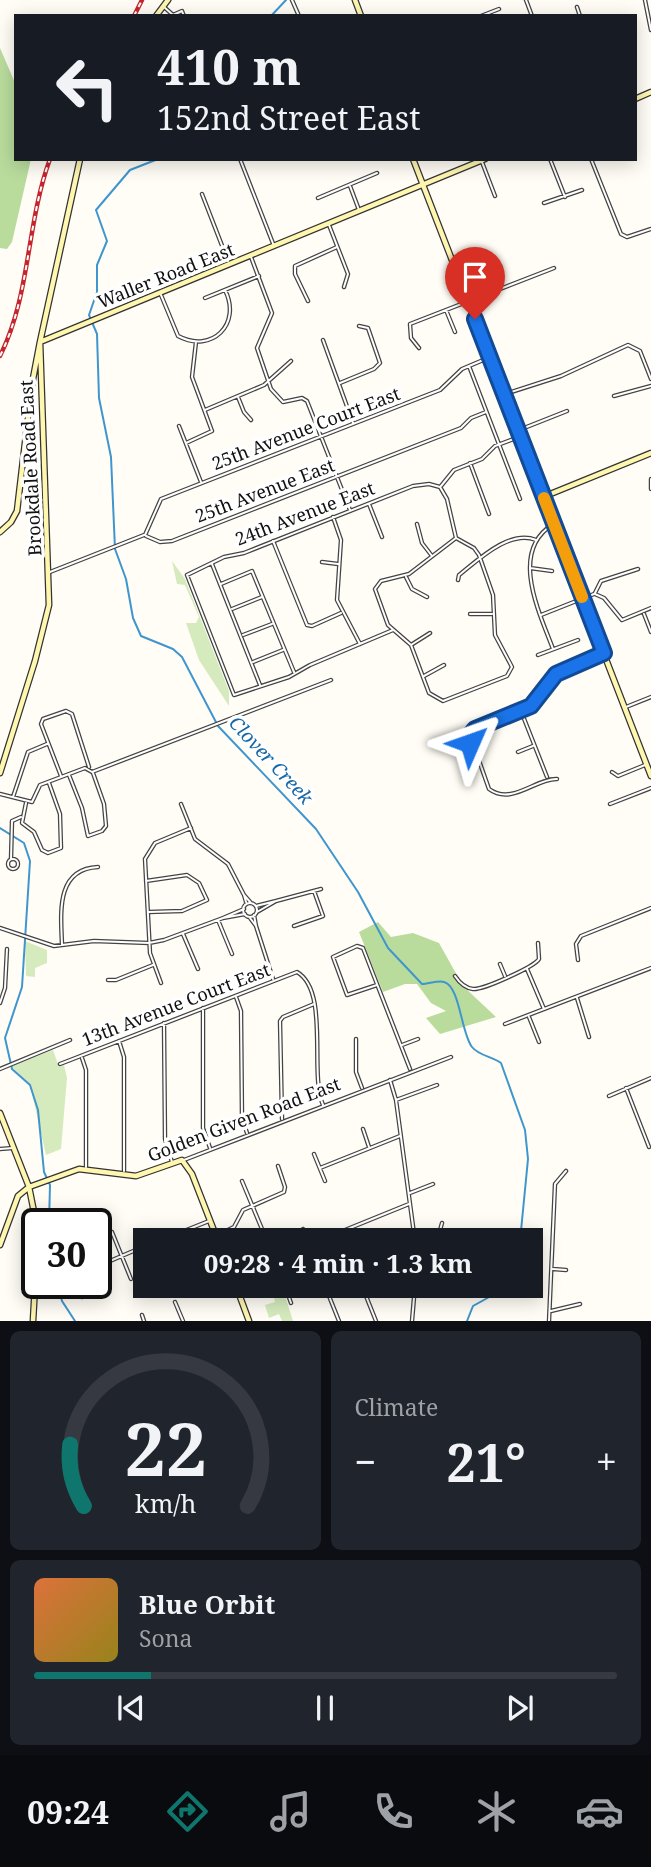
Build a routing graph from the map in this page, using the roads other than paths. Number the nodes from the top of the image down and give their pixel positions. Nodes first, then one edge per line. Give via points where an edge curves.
1 (168, 0) edge
2 (645, 0) edge
3 (163, 6) junction
4 (577, 7) dead end
5 (499, 9) dead end
6 (157, 14) edge
7 (172, 14) edge
8 (486, 14) edge
9 (579, 14) edge
10 (651, 30) edge
11 (80, 161) edge
12 (241, 161) edge
13 (414, 161) edge
14 (480, 161) edge
15 (483, 161) edge
16 (551, 161) edge
17 (592, 161) edge
18 (377, 173) dead end
19 (422, 184) junction
20 (349, 185) junction
21 (582, 190) dead end
22 (202, 194) dead end
23 (495, 196) dead end
24 (565, 197) junction
25 (318, 198) dead end
26 (544, 203) dead end
27 (359, 211) junction
28 (328, 224) junction
29 (651, 229) edge
30 (275, 247) junction
31 (337, 247) junction
32 (251, 257) junction
33 (229, 266) junction
34 (554, 268) dead end
35 (259, 276) junction
36 (344, 287) dead end
37 (225, 290) junction
38 (160, 294) junction
39 (205, 298) dead end
40 (467, 300) junction
41 (308, 301) dead end
42 (446, 309) junction
43 (359, 326) dead end
44 (455, 332) dead end
45 (323, 340) dead end
46 (195, 341) junction
47 (40, 342) junction
48 (419, 348) dead end
49 (489, 358) junction
50 (290, 361) dead end
51 (469, 366) junction
52 (651, 379) edge
53 (268, 383) junction
54 (340, 383) junction
55 (651, 386) edge
56 (504, 395) junction
57 (614, 396) dead end
58 (237, 397) junction
59 (205, 410) junction
60 (567, 411) dead end
61 (486, 412) junction
62 (251, 420) dead end
63 (353, 424) junction
64 (179, 426) dead end
65 (519, 434) junction
66 (320, 437) junction
67 (186, 443) junction
68 (499, 445) junction
69 (651, 453) edge
70 (470, 463) junction
71 (337, 476) junction
72 (650, 481) edge
73 (201, 483) junction
74 (440, 487) junction
75 (651, 489) edge
76 (543, 497) junction
77 (520, 499) dead end
78 (369, 503) junction
79 (350, 511) junction
80 (489, 514) dead end
81 (333, 517) junction
82 (417, 524) dead end
83 (554, 524) junction
84 (0, 532) edge
85 (145, 535) junction
86 (382, 537) dead end
87 (457, 538) junction
88 (273, 540) junction
89 (537, 540) junction
90 (432, 557) junction
91 (480, 558) junction
92 (322, 562) dead end
93 (211, 564) junction
94 (339, 564) junction
95 (530, 568) junction
96 (638, 569) dead end
97 (552, 571) dead end
98 (50, 572) junction
99 (405, 576) junction
100 (458, 580) dead end
101 (221, 584) junction
102 (595, 594) junction
103 (262, 597) junction
104 (427, 597) dead end
105 (583, 598) junction
106 (651, 608) edge
107 (231, 610) junction
108 (342, 612) junction
109 (643, 613) junction
110 (470, 614) dead end
111 (493, 614) junction
112 (540, 615) junction
113 (272, 624) junction
114 (393, 630) junction
115 (651, 632) edge
116 (429, 633) dead end
117 (242, 636) junction
118 (578, 640) dead end
119 (360, 645) junction
120 (411, 645) junction
121 (553, 649) junction
122 (283, 650) junction
123 (604, 653) junction
124 (538, 655) dead end
125 (252, 662) junction
126 (444, 665) dead end
127 (295, 674) junction
128 (423, 677) junction
129 (331, 680) dead end
130 (261, 687) junction
131 (651, 697) edge
132 (625, 708) junction
133 (521, 711) junction
134 (48, 743) junction
135 (534, 746) junction
136 (518, 752) dead end
137 (646, 765) junction
138 (1, 766) edge
139 (88, 768) junction
140 (92, 772) junction
141 (612, 772) dead end
142 (0, 773) edge
143 (69, 774) junction
144 (651, 776) edge
145 (61, 777) junction
146 (547, 778) junction
147 (556, 779) dead end
148 (48, 782) junction
149 (651, 788) edge
150 (0, 794) edge
151 (13, 797) junction
152 (26, 802) junction
153 (181, 804) dead end
154 (610, 804) dead end
155 (22, 817) junction
156 (191, 828) junction
157 (11, 859) dead end
158 (98, 867) dead end
159 (146, 881) junction
160 (321, 888) dead end
161 (314, 891) junction
162 (244, 895) junction
163 (276, 901) junction
164 (252, 904) junction
165 (247, 905) junction
166 (256, 906) junction
167 (651, 908) edge
168 (244, 909) junction
169 (148, 912) junction
170 (257, 912) junction
171 (245, 914) junction
172 (254, 915) junction
173 (250, 917) junction
174 (223, 918) junction
175 (218, 919) junction
176 (256, 926) junction
177 (293, 926) dead end
178 (0, 928) edge
179 (183, 933) junction
180 (149, 943) junction
181 (538, 943) dead end
182 (62, 946) junction
183 (6, 949) dead end
184 (232, 954) dead end
185 (578, 960) dead end
186 (154, 964) junction
187 (500, 964) dead end
188 (198, 968) dead end
189 (651, 968) edge
190 (527, 969) junction
191 (455, 976) dead end
192 (506, 977) junction
193 (108, 980) dead end
194 (274, 980) junction
195 (161, 983) dead end
196 (377, 985) junction
197 (235, 995) junction
198 (577, 998) junction
199 (0, 1002) edge
200 (314, 1004) junction
201 (203, 1008) junction
202 (544, 1010) junction
203 (529, 1017) junction
204 (164, 1023) junction
205 (505, 1024) dead end
206 (589, 1037) dead end
207 (418, 1039) dead end
208 (69, 1040) dead end
209 (356, 1040) dead end
210 (119, 1041) junction
211 (539, 1042) dead end
212 (401, 1045) junction
213 (81, 1056) junction
214 (450, 1058) dead end
215 (60, 1064) dead end
216 (0, 1069) edge
217 (411, 1070) junction
218 (651, 1078) edge
219 (390, 1079) junction
220 (437, 1085) dead end
221 (626, 1088) junction
222 (362, 1089) junction
223 (609, 1096) dead end
224 (396, 1100) junction
225 (323, 1105) junction
226 (0, 1113) edge
227 (283, 1120) junction
228 (363, 1129) dead end
229 (248, 1134) junction
230 (401, 1136) junction
231 (649, 1147) dead end
232 (13, 1148) junction
233 (370, 1148) junction
234 (0, 1149) edge
235 (210, 1149) junction
236 (314, 1154) dead end
237 (184, 1161) junction
238 (172, 1163) junction
239 (278, 1166) dead end
240 (86, 1168) junction
241 (320, 1168) junction
242 (566, 1171) dead end
243 (124, 1176) junction
244 (242, 1181) dead end
245 (325, 1181) dead end
246 (433, 1184) dead end
247 (29, 1187) junction
248 (409, 1193) junction
249 (410, 1203) junction
250 (253, 1205) junction
251 (33, 1208) edge
252 (210, 1221) junction
253 (442, 1223) dead end
254 (192, 1228) edge
255 (213, 1228) edge
256 (232, 1228) edge
257 (262, 1228) edge
258 (349, 1228) edge
259 (413, 1228) edge
260 (441, 1228) edge
261 (113, 1232) dead end
262 (0, 1245) edge
263 (133, 1250) edge
264 (121, 1255) junction
265 (112, 1260) edge
266 (552, 1269) junction
267 (566, 1270) dead end
268 (131, 1279) dead end
269 (240, 1298) edge
270 (289, 1298) edge
271 (330, 1298) edge
272 (367, 1298) edge
273 (414, 1298) edge
274 (34, 1299) edge
275 (175, 1302) dead end
276 (291, 1303) dead end
277 (580, 1304) dead end
278 (550, 1311) junction
279 (142, 1315) dead end
280 (33, 1321) edge
281 (144, 1321) edge
282 (183, 1321) edge
283 (249, 1321) edge
284 (339, 1321) edge
285 (376, 1321) edge
286 (412, 1321) edge
287 (549, 1321) edge

1 - 3 main road
2 - 10 street
3 - 6 main road
3 - 7 street
4 - 9 street
5 - 8 street
11 - 47 main road, Brookdale Road East
12 - 30 street
13 - 19 main road
14 - 19 main road, Waller Road East
15 - 23 street
16 - 24 street
17 - 29 street via 621,234
18 - 20 street
19 - 27 main road, Waller Road East
19 - 40 main road
20 - 25 street
20 - 27 street
21 - 24 street
22 - 33 street
24 - 26 street
27 - 28 main road, Waller Road East
28 - 30 main road, Waller Road East
28 - 31 street
30 - 32 main road, Waller Road East
31 - 36 street via 348,274
31 - 41 street via 294,268
32 - 33 main road, Waller Road East
32 - 35 street
33 - 38 main road, Waller Road East
34 - 40 street
35 - 37 street
35 - 53 street via 272,317 257,350
37 - 39 street
37 - 46 street via 232,309 228,323 217,335
38 - 46 street via 176,334
38 - 47 main road, Waller Road East
40 - 42 street
40 - 49 main road
42 - 44 street
42 - 48 street via 408,325 412,342
43 - 54 street via 368,328 379,365
45 - 54 street
46 - 59 street via 192,374
47 - 84 main road via 17,511
47 - 98 main road, Brookdale Road East
49 - 51 street, 25th Avenue Court East
49 - 56 main road
50 - 53 street
51 - 61 street
51 - 63 street, 25th Avenue Court East via 440,390
52 - 56 street via 640,351 635,345 625,345 561,376
53 - 58 street
53 - 66 street via 283,402 304,399
54 - 63 street
55 - 57 street
56 - 65 main road
58 - 59 street
58 - 62 street
59 - 67 street via 212,431
60 - 65 street
61 - 68 street
61 - 71 street, 25th Avenue East via 461,428
63 - 66 street, 25th Avenue Court East
64 - 67 street
65 - 68 street
65 - 76 main road
66 - 71 street
66 - 73 street, 25th Avenue Court East
67 - 73 street
68 - 70 street
68 - 77 street
69 - 76 main road
70 - 74 street via 452,471
70 - 80 street
71 - 79 street
71 - 85 street, 25th Avenue East via 167,542
72 - 75 street
73 - 85 street, 25th Avenue Court East via 159,501
74 - 78 street, 24th Avenue East via 413,486
74 - 87 street
76 - 83 main road
78 - 79 street, 24th Avenue East
78 - 86 street
79 - 81 street, 24th Avenue East
81 - 88 street, 24th Avenue East
81 - 94 street via 341,540
82 - 90 street
83 - 89 street
83 - 105 main road
85 - 98 street, 25th Avenue East
87 - 90 street
87 - 91 street via 474,548
88 - 93 street, 24th Avenue East
88 - 108 street via 307,626
89 - 91 street via 523,537
89 - 95 street
90 - 99 street
91 - 100 street
91 - 111 street via 493,595
92 - 94 street
93 - 101 street
93 - 130 street, 24th Avenue East via 187,575 234,695
94 - 108 street via 336,593
95 - 97 street
95 - 112 street
96 - 102 street via 601,582
98 - 138 main road, Brookdale Road East via 42,635
99 - 104 street via 412,589
99 - 114 street via 381,581 375,593
101 - 103 street via 252,571
101 - 107 street
102 - 105 street
102 - 109 street via 621,619
103 - 107 street
103 - 113 street
105 - 112 street
105 - 123 main road
106 - 109 street
107 - 117 street
108 - 119 street
109 - 115 street
110 - 111 street
111 - 128 street via 495,635 512,664 511,672 441,701 429,693
112 - 121 street
113 - 117 street
113 - 122 street
114 - 119 street
114 - 120 street
116 - 120 street
117 - 125 street
118 - 121 street
119 - 127 street
120 - 128 street
121 - 124 street
122 - 125 street
122 - 127 street
123 - 132 main road
123 - 133 street via 559,671 534,705
125 - 130 street
126 - 128 street
127 - 130 street
129 - 140 street
131 - 132 street
132 - 137 main road
133 - 135 street
133 - 146 street via 470,735 491,791 515,794
134 - 139 street via 42,722 70,712 90,762
134 - 145 street
134 - 151 street via 28,752
135 - 136 street
135 - 146 street
137 - 141 street via 620,775
137 - 144 main road
138 - 142 main road, Brookdale Road East
139 - 140 street
139 - 143 street
140 - 143 street via 104,804 106,826 88,836
143 - 145 street
145 - 148 street
146 - 147 street
148 - 152 street via 39,786 33,801
148 - 155 street via 60,814 62,847 45,853
149 - 154 street
150 - 151 street
151 - 152 street
152 - 155 street
153 - 156 street
155 - 157 street via 12,821
156 - 159 street via 152,846 145,859
156 - 162 street via 198,842 229,864
158 - 182 street via 74,875 65,886
159 - 169 street
159 - 169 street via 187,875 199,883 207,901 182,911
160 - 161 street
161 - 163 street
161 - 177 street via 323,916
162 - 164 street
162 - 165 street
163 - 166 street
163 - 170 street
164 - 165 street
164 - 166 street
165 - 168 street
166 - 170 street
167 - 185 street via 581,936 576,944
168 - 171 street
168 - 174 street
169 - 180 street
170 - 172 street
171 - 173 street
171 - 174 street
172 - 173 street
172 - 176 street
173 - 176 street
174 - 175 street
175 - 179 street
175 - 184 street
176 - 194 street
178 - 182 street via 46,945
179 - 180 street
179 - 188 street
180 - 182 street via 94,941
180 - 186 street
181 - 190 street via 540,959
183 - 199 street
186 - 193 street
186 - 195 street
187 - 192 street
189 - 198 street
190 - 192 street
190 - 202 street
191 - 192 street via 472,989
194 - 197 street, 13th Avenue Court East
194 - 200 street, 13th Avenue Court East via 300,973
196 - 196 street via 361,946 332,958 346,995
196 - 212 street
197 - 201 street, 13th Avenue Court East
197 - 229 street via 241,1011 242,1118
198 - 202 street
198 - 206 street
200 - 225 street
200 - 227 street via 280,1021
201 - 204 street, 13th Avenue Court East
201 - 235 street via 203,1128
202 - 203 street
203 - 205 street
203 - 211 street
204 - 210 street, 13th Avenue Court East
204 - 238 street via 165,1139
207 - 212 street
208 - 216 street
209 - 222 street via 355,1072
210 - 213 street, 13th Avenue Court East
210 - 243 street via 124,1057
212 - 217 street
213 - 215 street, 13th Avenue Court East
213 - 240 street via 86,1070
214 - 217 street, Golden Given Road East
217 - 219 street, Golden Given Road East
218 - 221 street
219 - 222 street, Golden Given Road East
219 - 224 street
220 - 224 street
221 - 223 street
221 - 231 street
222 - 225 street, Golden Given Road East
224 - 230 street
225 - 227 street, Golden Given Road East
226 - 232 main road
227 - 229 street, Golden Given Road East
228 - 233 street
229 - 235 street, Golden Given Road East
230 - 233 street
230 - 248 street
232 - 234 street
232 - 247 main road
233 - 241 street
235 - 237 street, Golden Given Road East
236 - 241 street
237 - 238 main road, Golden Given Road East
237 - 252 main road
238 - 243 main road, Golden Given Road East
239 - 250 street via 285,1189 282,1194
240 - 243 main road, Golden Given Road East
240 - 247 main road
241 - 245 street
242 - 266 street via 555,1184
244 - 250 street
246 - 248 street
247 - 251 main road
247 - 262 main road via 18,1196
248 - 249 street
249 - 258 street
249 - 259 street
250 - 256 street via 241,1212
250 - 257 street
252 - 254 street
252 - 255 main road
253 - 260 street
261 - 264 street
263 - 264 street
264 - 265 street
264 - 268 street
266 - 267 street
266 - 278 street
269 - 283 main road
270 - 276 street
271 - 284 street
272 - 285 street
273 - 286 street
274 - 280 main road
275 - 282 street
277 - 278 street
278 - 287 street
279 - 281 street

